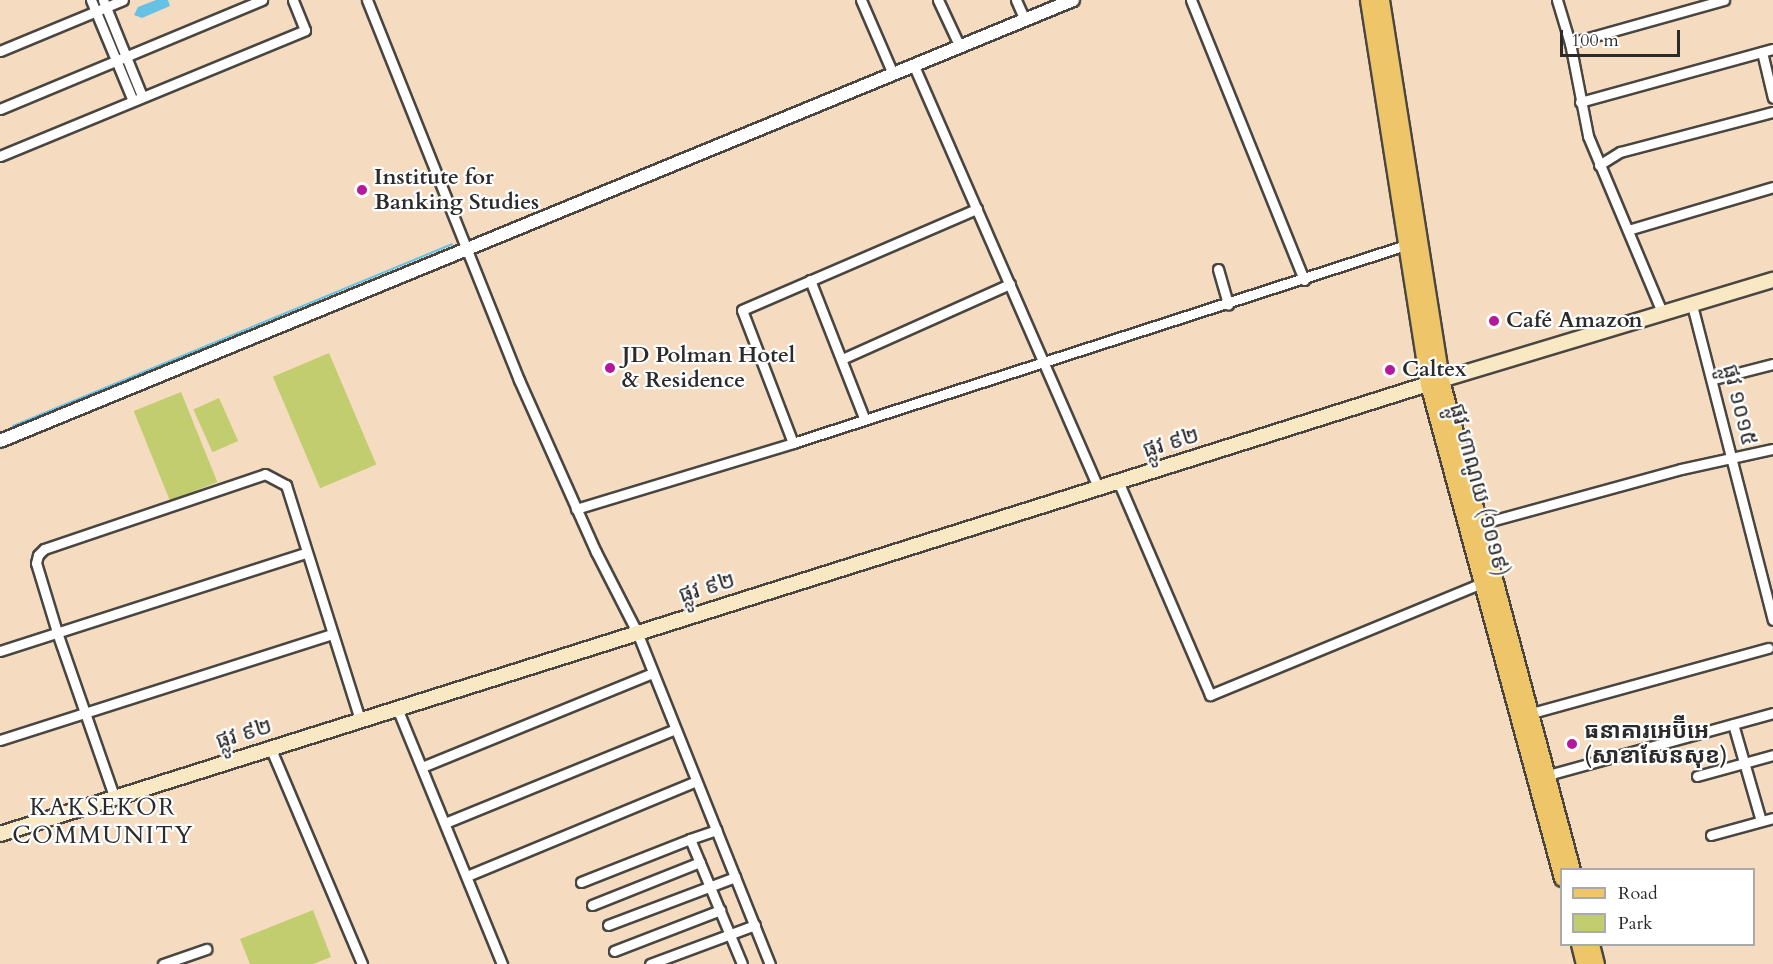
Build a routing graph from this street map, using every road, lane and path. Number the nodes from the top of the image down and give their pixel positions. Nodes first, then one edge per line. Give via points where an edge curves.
1 (91, 0) edge
2 (123, 0) edge
3 (262, 0) edge
4 (293, 0) edge
5 (368, 0) edge
6 (861, 0) edge
7 (938, 0) edge
8 (1016, 0) edge
9 (1191, 0) edge
10 (1368, 0) edge
11 (1381, 0) edge
12 (1557, 0) edge
13 (1724, 0) edge
14 (1065, 2) edge
15 (104, 4) edge
16 (96, 11) junction
17 (1025, 20) junction
18 (1570, 43) junction
19 (960, 46) junction
20 (1773, 49) edge
21 (0, 51) edge
22 (1762, 52) junction
23 (126, 56) junction
24 (116, 60) junction
25 (914, 66) junction
26 (893, 74) junction
27 (142, 96) junction
28 (1773, 98) edge
29 (133, 101) junction
30 (1580, 102) junction
31 (0, 109) edge
32 (1773, 112) edge
33 (0, 156) edge
34 (1599, 165) junction
35 (1773, 187) edge
36 (977, 209) junction
37 (1628, 230) junction
38 (1410, 244) junction
39 (469, 248) junction
40 (1218, 269) dead end
41 (810, 280) junction
42 (1304, 280) junction
43 (1773, 280) edge
44 (1010, 284) junction
45 (1692, 304) junction
46 (1228, 305) junction
47 (1663, 314) junction
48 (842, 359) junction
49 (1044, 362) junction
50 (1773, 364) edge
51 (1714, 379) junction
52 (1434, 382) junction
53 (866, 420) junction
54 (0, 440) edge
55 (793, 443) junction
56 (1773, 449) edge
57 (1732, 458) junction
58 (1118, 481) junction
59 (1098, 487) junction
60 (576, 509) junction
61 (1480, 524) junction
62 (306, 554) junction
63 (1488, 581) junction
64 (1773, 620) edge
65 (57, 632) junction
66 (637, 632) junction
67 (332, 634) junction
68 (1768, 648) dead end
69 (0, 651) edge
70 (652, 673) junction
71 (397, 708) junction
72 (85, 712) junction
73 (1532, 713) junction
74 (1773, 713) edge
75 (360, 719) junction
76 (1733, 724) junction
77 (675, 729) junction
78 (0, 740) edge
79 (270, 747) junction
80 (1773, 755) edge
81 (1744, 763) junction
82 (422, 767) junction
83 (1548, 775) junction
84 (1697, 776) dead end
85 (696, 781) junction
86 (114, 796) junction
87 (1773, 818) edge
88 (1761, 821) junction
89 (445, 823) junction
90 (716, 830) junction
91 (0, 834) edge
92 (1712, 835) dead end
93 (690, 839) junction
94 (700, 862) junction
95 (1571, 868) edge
96 (1560, 870) edge
97 (467, 876) junction
98 (735, 877) junction
99 (581, 882) dead end
100 (711, 889) junction
101 (592, 904) dead end
102 (720, 910) junction
103 (608, 925) dead end
104 (754, 925) junction
105 (730, 935) junction
106 (1579, 946) edge
107 (1591, 946) edge
108 (206, 949) dead end
109 (614, 951) dead end
110 (739, 963) edge
111 (163, 964) edge
112 (362, 964) edge
113 (502, 964) edge
114 (650, 964) edge
115 (770, 964) edge
116 (1584, 964) edge
117 (1596, 964) edge

1 - 16 street
2 - 15 street
3 - 23 street
4 - 27 street via 305,30
5 - 39 street
6 - 26 street
7 - 19 street
8 - 17 street
9 - 42 street
10 - 38 main road, ផ្លូវ ហាណូយ (១០១៩)
11 - 38 main road, ផ្លូវ ហាណូយ (១០១៩)
12 - 18 street
13 - 18 street
14 - 17 street
15 - 16 street
15 - 23 street
16 - 21 street
16 - 24 street
17 - 19 street
18 - 30 street
19 - 25 street
20 - 22 street
22 - 28 street
22 - 30 street
23 - 24 street
23 - 27 street
24 - 29 street
24 - 31 street
25 - 26 street
25 - 36 street
26 - 39 street
27 - 29 street
29 - 33 street
30 - 34 street
32 - 34 street via 1620,152
34 - 37 street
35 - 37 street
36 - 41 street
36 - 44 street
37 - 47 street
38 - 42 street
38 - 52 main road, ផ្លូវ ហាណូយ (១០១៩)
39 - 54 street
39 - 60 street via 519,380
40 - 46 street
41 - 48 street
41 - 55 street via 742,310
42 - 46 street
43 - 45 main road, ផ្លូវ ៩២
44 - 48 street
44 - 49 street
45 - 47 main road, ផ្លូវ ៩២
45 - 51 street, ផ្លូវ ១០១៥
46 - 49 street
47 - 52 main road, ផ្លូវ ៩២
48 - 53 street
49 - 53 street
49 - 59 street
50 - 51 street
51 - 57 street, ផ្លូវ ១០១៥
52 - 58 main road, ផ្លូវ ៩២
52 - 61 main road, ផ្លូវ ហាណូយ (១០១៩)
52 - 63 main road, ផ្លូវ ហាណូយ (១០១៩)
53 - 55 street
55 - 60 street
56 - 57 street
57 - 61 street
57 - 64 street, ផ្លូវ ១០១៥
58 - 59 main road, ផ្លូវ ៩២
58 - 63 street via 1210,695
59 - 66 main road, ផ្លូវ ៩២
60 - 66 street
61 - 63 main road, ផ្លូវ ហាណូយ (១០១៩)
62 - 65 street
62 - 65 street via 285,484 265,474 44,549 36,562
62 - 67 street
63 - 73 main road, ផ្លូវ ហាណូយ (១០១៩)
63 - 96 main road, ផ្លូវ ហាណូយ (១០១៩)
65 - 69 street
65 - 72 street
66 - 70 street
66 - 71 main road, ផ្លូវ ៩២
67 - 72 street
67 - 75 street
68 - 73 street
70 - 77 street
70 - 82 street
71 - 75 main road, ផ្លូវ ៩២
71 - 82 street
72 - 78 street
72 - 86 street
73 - 83 main road, ផ្លូវ ហាណូយ (១០១៩)
74 - 76 street
75 - 79 main road, ផ្លូវ ៩២
76 - 81 street
76 - 83 street
77 - 85 street
77 - 89 street
79 - 86 main road, ផ្លូវ ៩២
79 - 112 street
80 - 81 street
81 - 84 street
81 - 88 street
82 - 89 street
83 - 95 main road, ផ្លូវ ហាណូយ (១០១៩)
85 - 90 street
85 - 97 street
86 - 91 main road, ផ្លូវ ៩២
87 - 88 street
88 - 92 street
89 - 97 street
90 - 93 street
90 - 98 street
93 - 94 street
93 - 99 street
94 - 100 street
94 - 101 street
97 - 113 street
98 - 100 street
98 - 104 street
100 - 102 street
100 - 103 street
102 - 105 street
102 - 109 street
104 - 105 street
104 - 115 street
105 - 110 street
105 - 114 street
106 - 116 main road
107 - 117 main road
108 - 111 street

